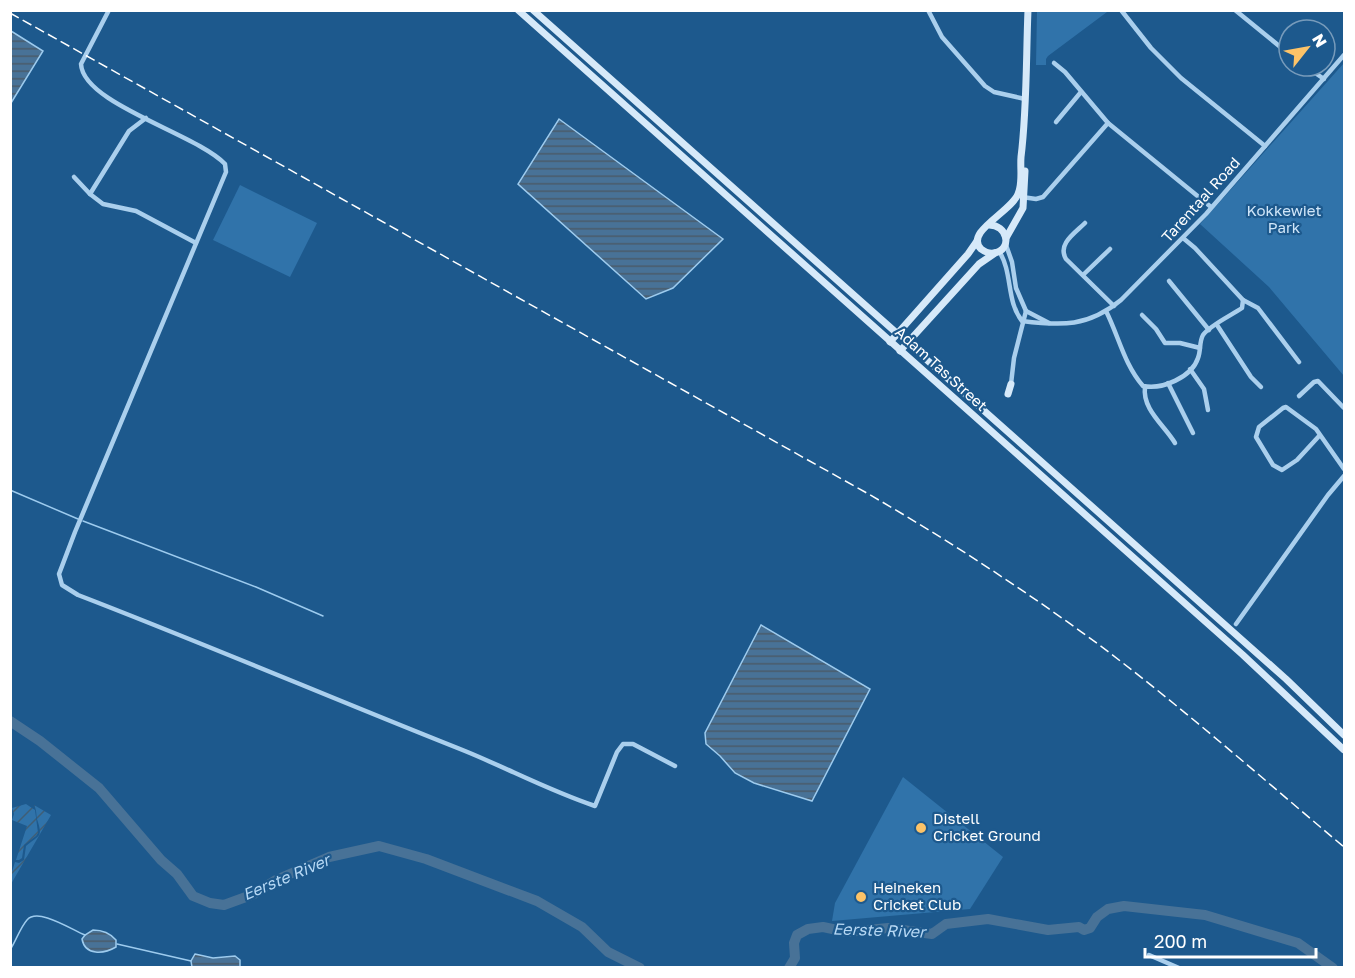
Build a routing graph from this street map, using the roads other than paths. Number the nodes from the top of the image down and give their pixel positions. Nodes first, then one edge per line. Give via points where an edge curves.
1 (109, 10) edge
2 (533, 10) edge
3 (928, 10) edge
4 (1028, 10) edge
5 (1121, 10) edge
6 (1235, 10) edge
7 (519, 11) edge
8 (1277, 44) edge
9 (1344, 56) edge
10 (1054, 63) dead end
11 (1324, 79) joint
12 (1081, 92) junction
13 (1025, 99) junction
14 (146, 118) junction
15 (1056, 122) dead end
16 (1108, 123) junction
17 (1265, 146) junction
18 (74, 177) dead end
19 (90, 194) junction
20 (1022, 196) junction
21 (1211, 207) junction
22 (1085, 224) dead end
23 (988, 225) junction
24 (1183, 238) junction
25 (1006, 240) junction
26 (977, 241) junction
27 (196, 243) junction
28 (1110, 249) dead end
29 (997, 252) junction
30 (1083, 275) junction
31 (1169, 281) dead end
32 (1243, 300) junction
33 (1114, 306) junction
34 (1026, 311) junction
35 (1106, 311) junction
36 (1142, 315) dead end
37 (1022, 321) junction
38 (1052, 324) junction
39 (1217, 324) junction
40 (1209, 330) junction
41 (896, 333) junction
42 (890, 342) junction
43 (906, 342) junction
44 (1200, 348) junction
45 (900, 351) junction
46 (1299, 363) dead end
47 (1190, 369) junction
48 (1168, 383) junction
49 (1011, 384) joint
50 (1145, 387) junction
51 (1261, 387) dead end
52 (1008, 394) dead end
53 (1299, 396) dead end
54 (1344, 408) edge
55 (1208, 410) dead end
56 (1193, 433) dead end
57 (1320, 435) junction
58 (1175, 443) dead end
59 (1344, 469) edge
60 (1344, 476) edge
61 (1236, 624) junction
62 (1227, 627) junction
63 (1235, 634) junction
64 (1220, 635) junction
65 (1229, 643) junction
66 (1344, 735) edge
67 (1344, 750) edge
68 (675, 766) dead end
69 (1149, 955) dead end
70 (1179, 968) edge

1 - 14 street via 81,69 100,93
2 - 41 main road, Adam Tas Street
3 - 13 street via 942,37 985,86
4 - 13 main road
5 - 17 street via 1181,78
6 - 8 street
7 - 42 main road, Adam Tas Street
9 - 11 street, Tarentaal Road
10 - 12 street
11 - 17 street, Tarentaal Road
12 - 15 street
12 - 16 street
13 - 20 main road
14 - 19 street via 129,131
14 - 27 street via 189,139 225,164 226,172
16 - 20 street via 1044,195 1038,199
16 - 21 street
17 - 21 street, Tarentaal Road
18 - 19 street
19 - 27 street via 108,207 136,211
20 - 23 main road
20 - 25 main road via 1023,208
21 - 24 street, Tarentaal Road
22 - 30 street via 1064,246 1063,253
23 - 25 main road via 1002,229
23 - 26 main road via 980,231
24 - 32 street
24 - 33 street, Tarentaal Road
25 - 29 main road
25 - 34 street via 1016,288
26 - 29 main road via 982,249
26 - 41 main road
27 - 68 street via 67,553 58,576 62,585 78,595 595,806 623,744 633,744
28 - 30 street
29 - 37 street via 1007,270 1013,302
29 - 43 main road via 978,264
30 - 33 street
31 - 40 street
32 - 39 street via 1242,308
32 - 46 street via 1257,308
33 - 35 street, Tarentaal Road
34 - 37 street
34 - 38 street
35 - 38 street, Tarentaal Road via 1083,322
35 - 50 street via 1132,371
36 - 44 street via 1165,343
37 - 38 street, Tarentaal Road
37 - 49 street
39 - 40 street
39 - 51 street
40 - 44 street via 1203,335
41 - 42 main road
41 - 43 main road, Adam Tas Street
42 - 45 main road, Adam Tas Street
43 - 45 main road
43 - 62 main road, Adam Tas Street
44 - 47 street
45 - 64 main road, Adam Tas Street
47 - 48 street
47 - 55 street via 1204,389
48 - 50 street
48 - 56 street
49 - 52 main road
50 - 58 street via 1146,405
53 - 54 street via 1318,381
57 - 57 street via 1285,407 1259,427 1256,437 1273,465 1282,470
57 - 59 street
60 - 61 street
61 - 62 street
61 - 63 street
62 - 63 main road, Adam Tas Street
62 - 64 street
63 - 65 street
63 - 66 main road, Adam Tas Street
64 - 65 main road, Adam Tas Street
65 - 67 main road, Adam Tas Street
69 - 70 street

